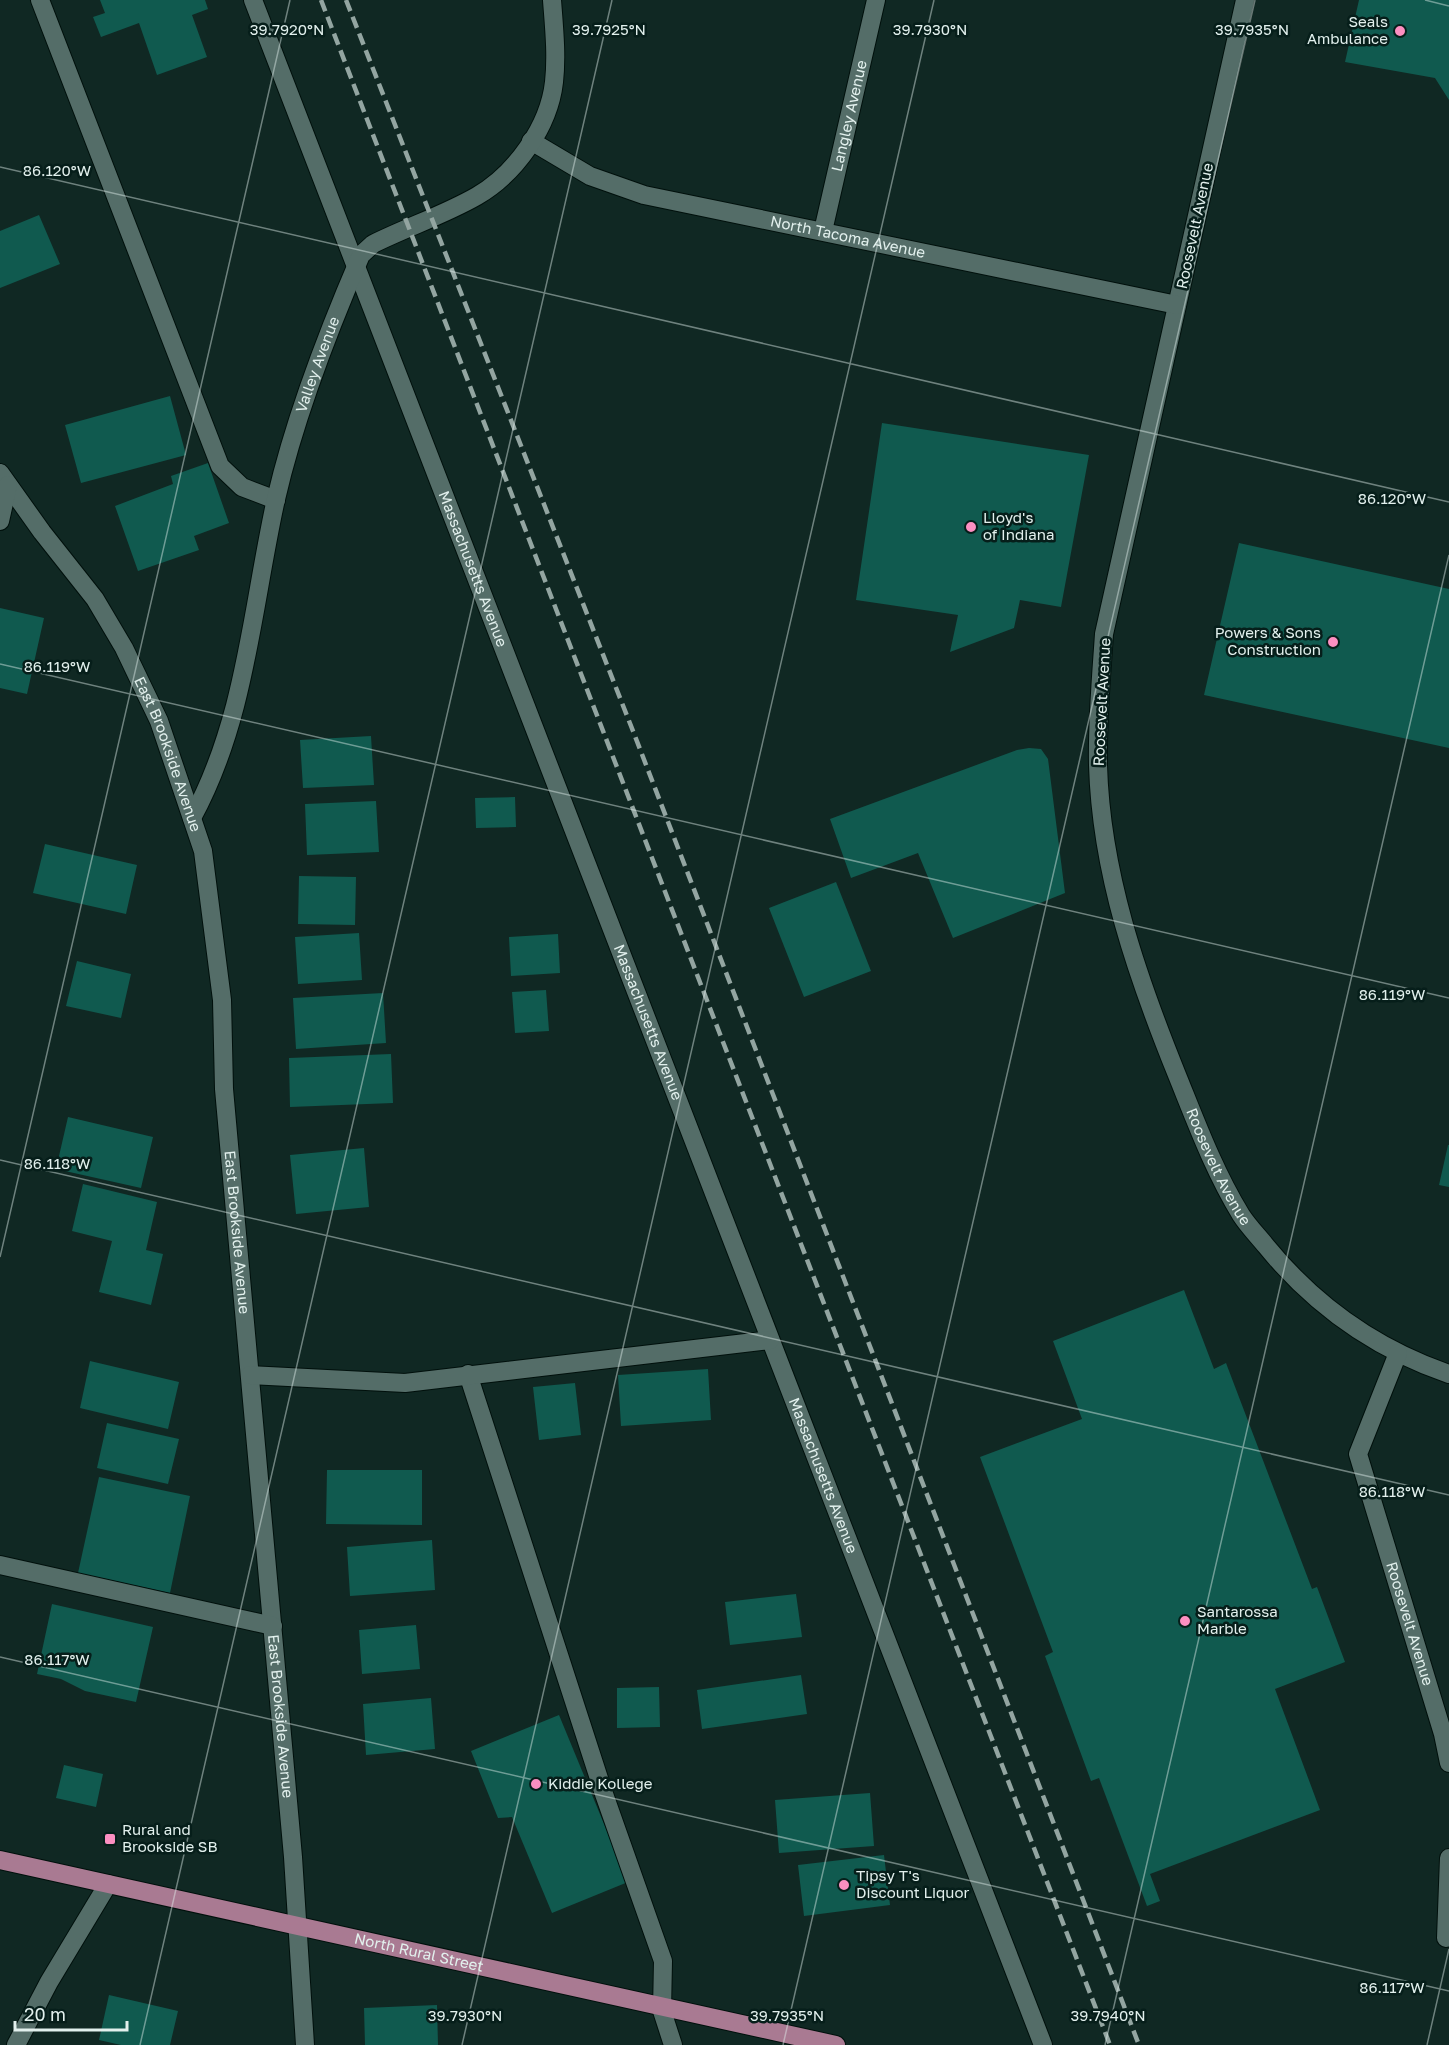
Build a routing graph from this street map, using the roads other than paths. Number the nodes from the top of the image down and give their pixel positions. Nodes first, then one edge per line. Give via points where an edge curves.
1 (40, 0) edge
2 (253, 0) edge
3 (552, 0) edge
4 (876, 0) edge
5 (1245, 0) edge
6 (531, 141) junction
7 (823, 231) junction
8 (356, 267) junction
9 (1177, 305) junction
10 (4, 479) edge
11 (276, 500) junction
12 (0, 521) edge
13 (192, 818) junction
14 (770, 1340) junction
15 (1398, 1353) junction
16 (468, 1374) junction
17 (1449, 1374) edge
18 (250, 1375) junction
19 (0, 1565) edge
20 (273, 1626) junction
21 (1449, 1763) edge
22 (1449, 1858) edge
23 (0, 1860) edge
24 (108, 1884) junction
25 (298, 1926) junction
26 (1446, 1938) dead end
27 (662, 2006) junction
28 (16, 2045) edge
29 (305, 2045) edge
30 (673, 2045) edge
31 (836, 2045) edge
32 (1043, 2045) edge

1 - 11 street via 220,466 242,487
2 - 8 street, Massachusetts Avenue
3 - 6 street, Valley Avenue via 554,83 548,109
4 - 7 street, Langley Avenue
5 - 9 street, Roosevelt Avenue
6 - 7 street, North Tacoma Avenue via 590,176 624,190
6 - 8 street, Valley Avenue via 495,184 373,244 361,255
7 - 9 street, North Tacoma Avenue
8 - 11 street, Valley Avenue via 305,404
8 - 14 street, Massachusetts Avenue
9 - 15 street, Roosevelt Avenue via 1104,634 1098,767 1109,865 1146,999 1209,1152 1242,1217 1310,1295 1352,1327
10 - 12 street
10 - 13 street, East Brookside Avenue via 95,599 124,648 159,721
11 - 13 street, Valley Avenue via 228,734 209,787
13 - 18 street, East Brookside Avenue via 203,851 217,941 224,1089
14 - 16 street
14 - 32 street, Massachusetts Avenue
15 - 17 street, Roosevelt Avenue
15 - 21 street, Roosevelt Avenue via 1358,1454
16 - 18 street via 405,1383
16 - 27 street via 604,1794 663,1961
18 - 20 street, East Brookside Avenue
19 - 20 street
20 - 25 street, East Brookside Avenue
22 - 26 street
23 - 24 main road, North Rural Street
24 - 25 main road, North Rural Street
24 - 28 street
25 - 27 main road, North Rural Street
25 - 29 street, East Brookside Avenue
27 - 30 street
27 - 31 main road, North Rural Street

